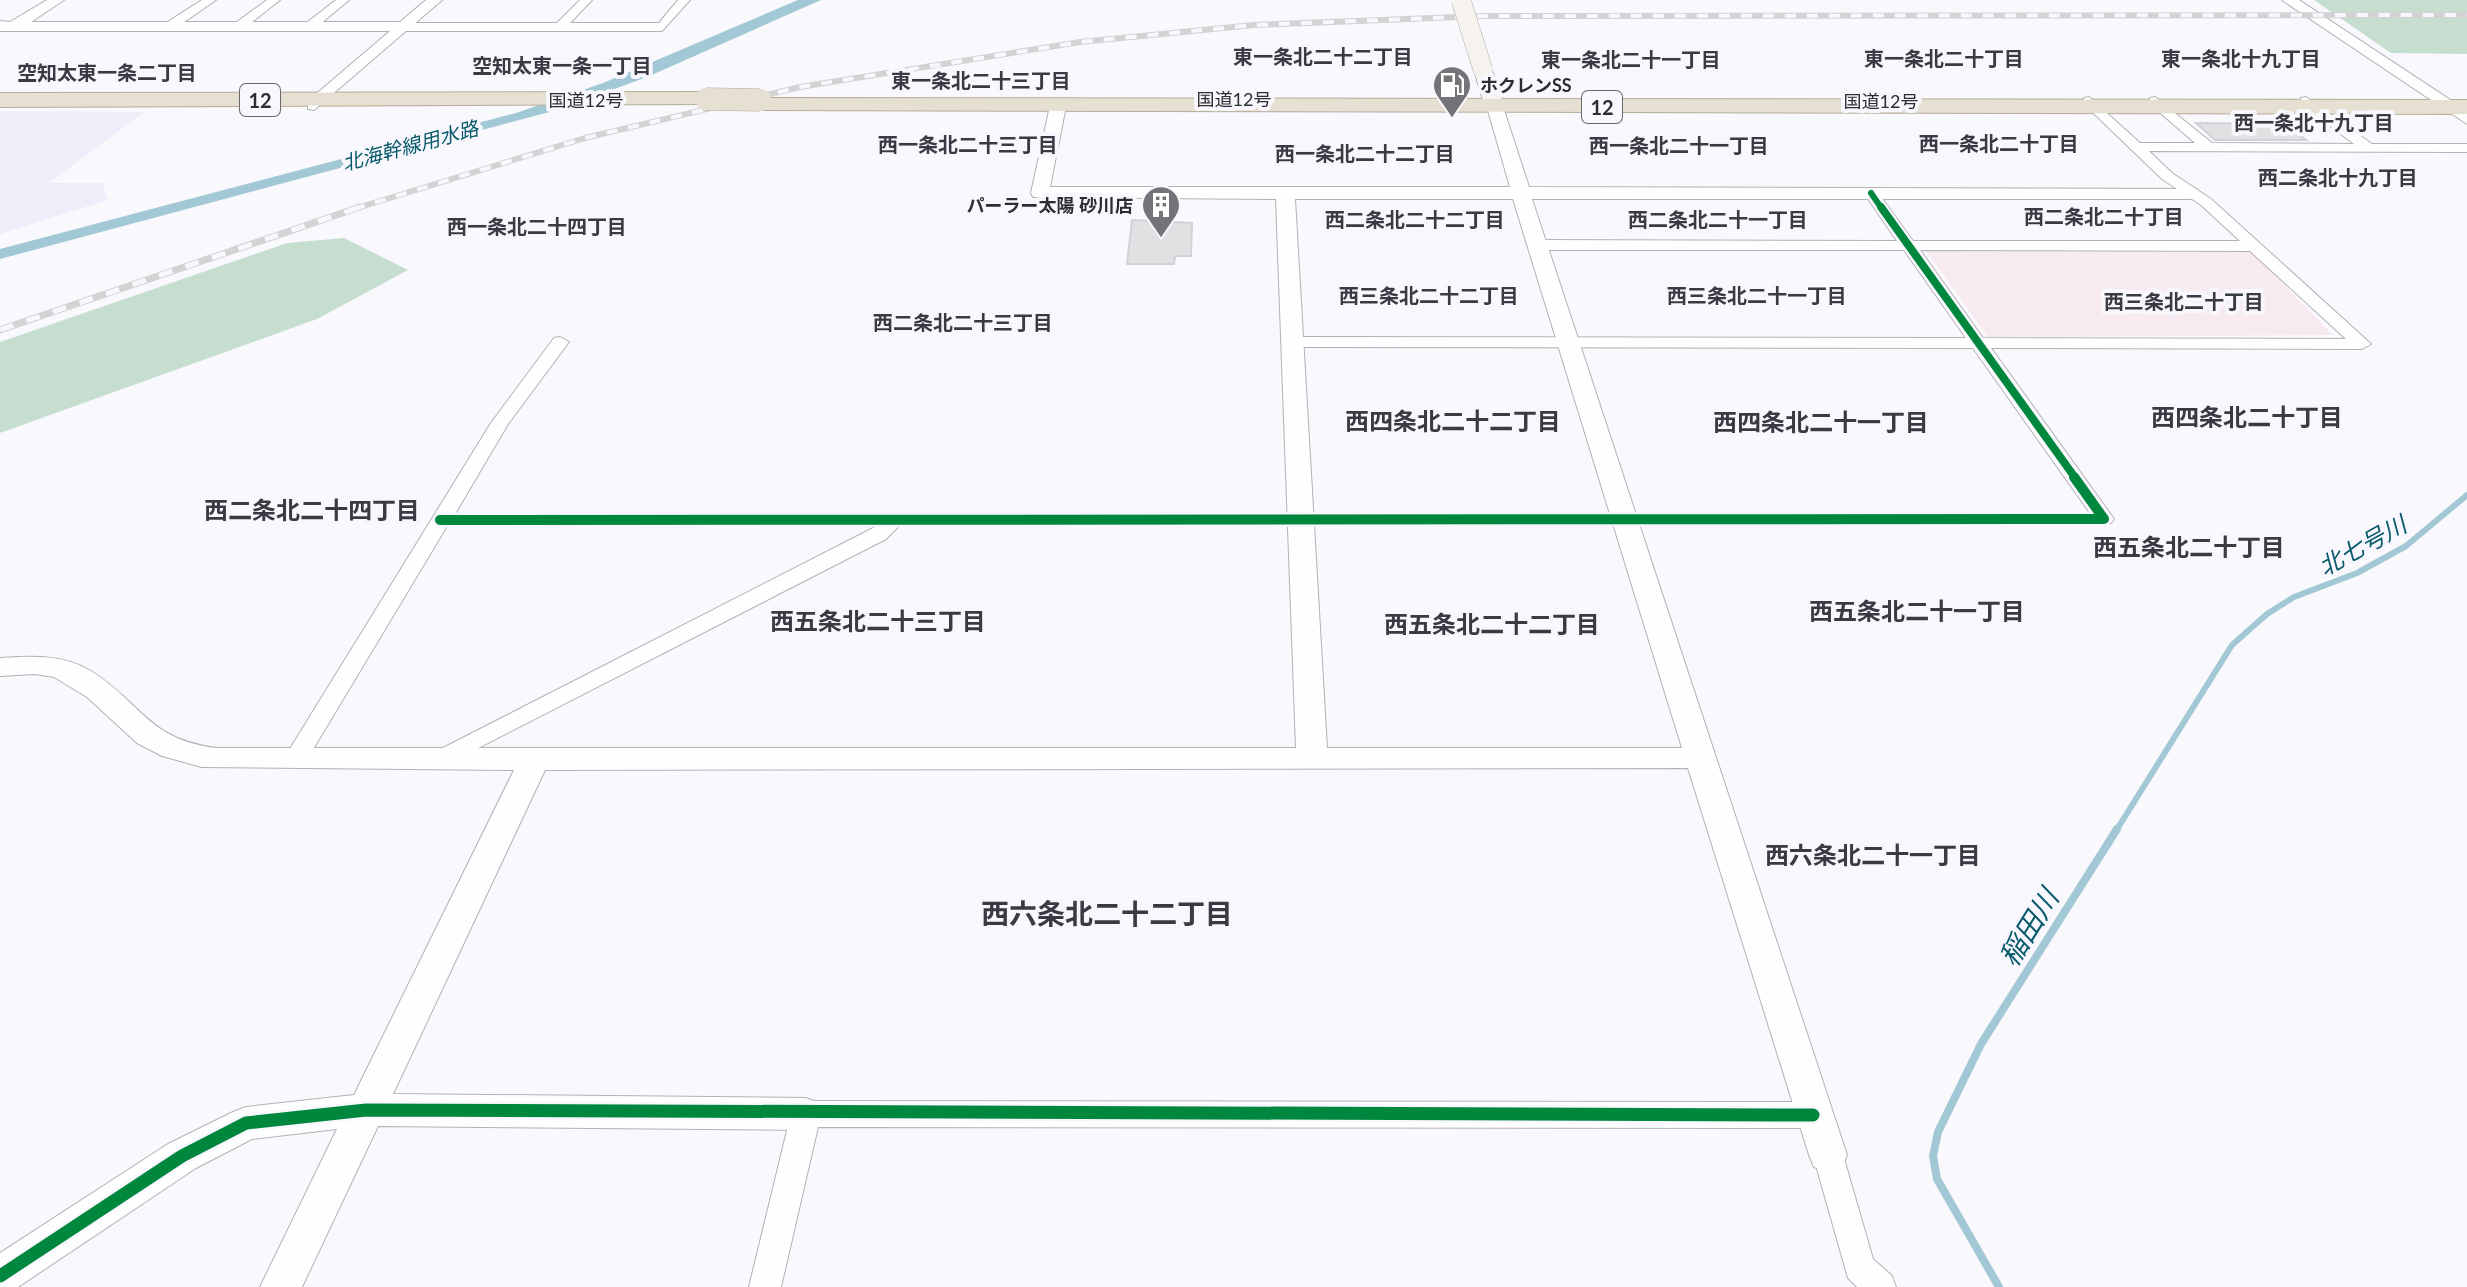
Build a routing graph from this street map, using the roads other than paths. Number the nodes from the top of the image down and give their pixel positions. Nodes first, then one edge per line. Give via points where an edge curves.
1 (57, 0) edge
2 (210, 0) edge
3 (274, 0) edge
4 (343, 0) edge
5 (435, 0) edge
6 (586, 0) edge
7 (684, 0) edge
8 (1461, 0) edge
9 (2289, 0) edge
10 (170, 26) junction
11 (238, 27) junction
12 (309, 27) junction
13 (405, 27) junction
14 (560, 27) junction
15 (4, 29) edge
16 (0, 102) edge
17 (317, 102) junction
18 (598, 103) junction
19 (1494, 103) junction
20 (2092, 104) junction
21 (2158, 104) junction
22 (2310, 104) junction
23 (1058, 106) junction
24 (2458, 107) edge
25 (2136, 147) junction
26 (2208, 147) junction
27 (2369, 148) junction
28 (2467, 148) edge
29 (1285, 193) junction
30 (1521, 193) junction
31 (1871, 193) junction
32 (2190, 193) junction
33 (1907, 244) junction
34 (1536, 245) junction
35 (2255, 246) junction
36 (560, 342) dead end
37 (1290, 342) junction
38 (1977, 343) junction
39 (1567, 344) junction
40 (894, 519) junction
41 (1623, 519) junction
42 (440, 520) junction
43 (1301, 520) junction
44 (0, 667) edge
45 (443, 758) junction
46 (1700, 758) junction
47 (535, 759) junction
48 (1312, 759) junction
49 (295, 760) junction
50 (366, 1110) junction
51 (806, 1114) junction
52 (1813, 1115) junction
53 (1828, 1155) joint
54 (0, 1276) edge
55 (281, 1287) edge
56 (765, 1287) edge
57 (1880, 1287) edge

1 - 15 street
2 - 10 street
3 - 11 street
4 - 12 street
5 - 13 street
6 - 14 street
7 - 14 street via 662,27
8 - 19 main road, bridge
9 - 24 street
10 - 11 street
10 - 15 street
11 - 12 street
12 - 13 street
13 - 14 street
13 - 17 street
16 - 17 highway, 国道12号 / 12
17 - 18 highway, 国道12号 / 12
18 - 19 highway, 国道12号 / 12, bridge
18 - 23 highway, 国道12号 / 12, bridge
19 - 20 highway, 国道12号 / 12
19 - 23 highway, 国道12号 / 12
19 - 30 street
20 - 21 highway, 国道12号 / 12
20 - 25 street
21 - 22 highway, 国道12号 / 12
21 - 26 street
22 - 24 highway, 国道12号 / 12
22 - 27 street
23 - 29 street via 1040,193
25 - 26 street
25 - 32 street
26 - 27 street
27 - 28 street
29 - 30 street
29 - 37 street
30 - 31 street
30 - 34 street
31 - 32 street
31 - 33 street
32 - 35 street
33 - 34 street
33 - 35 street
33 - 38 street
34 - 39 street
35 - 38 street via 2362,344
36 - 42 street via 500,423
37 - 39 street
37 - 43 street
38 - 39 street
38 - 41 street via 2104,519
39 - 41 street
40 - 42 street
40 - 43 street
40 - 45 street via 879,535
41 - 43 street
41 - 46 street
42 - 49 street
43 - 48 street
44 - 49 street via 41,663 81,674 144,736 176,751
45 - 47 street
45 - 49 street
46 - 48 street
46 - 52 street
47 - 48 street
47 - 50 street
50 - 51 street
50 - 54 street via 246,1123 182,1156
50 - 55 street
51 - 52 street
51 - 56 street
52 - 53 street
53 - 57 street via 1859,1267

